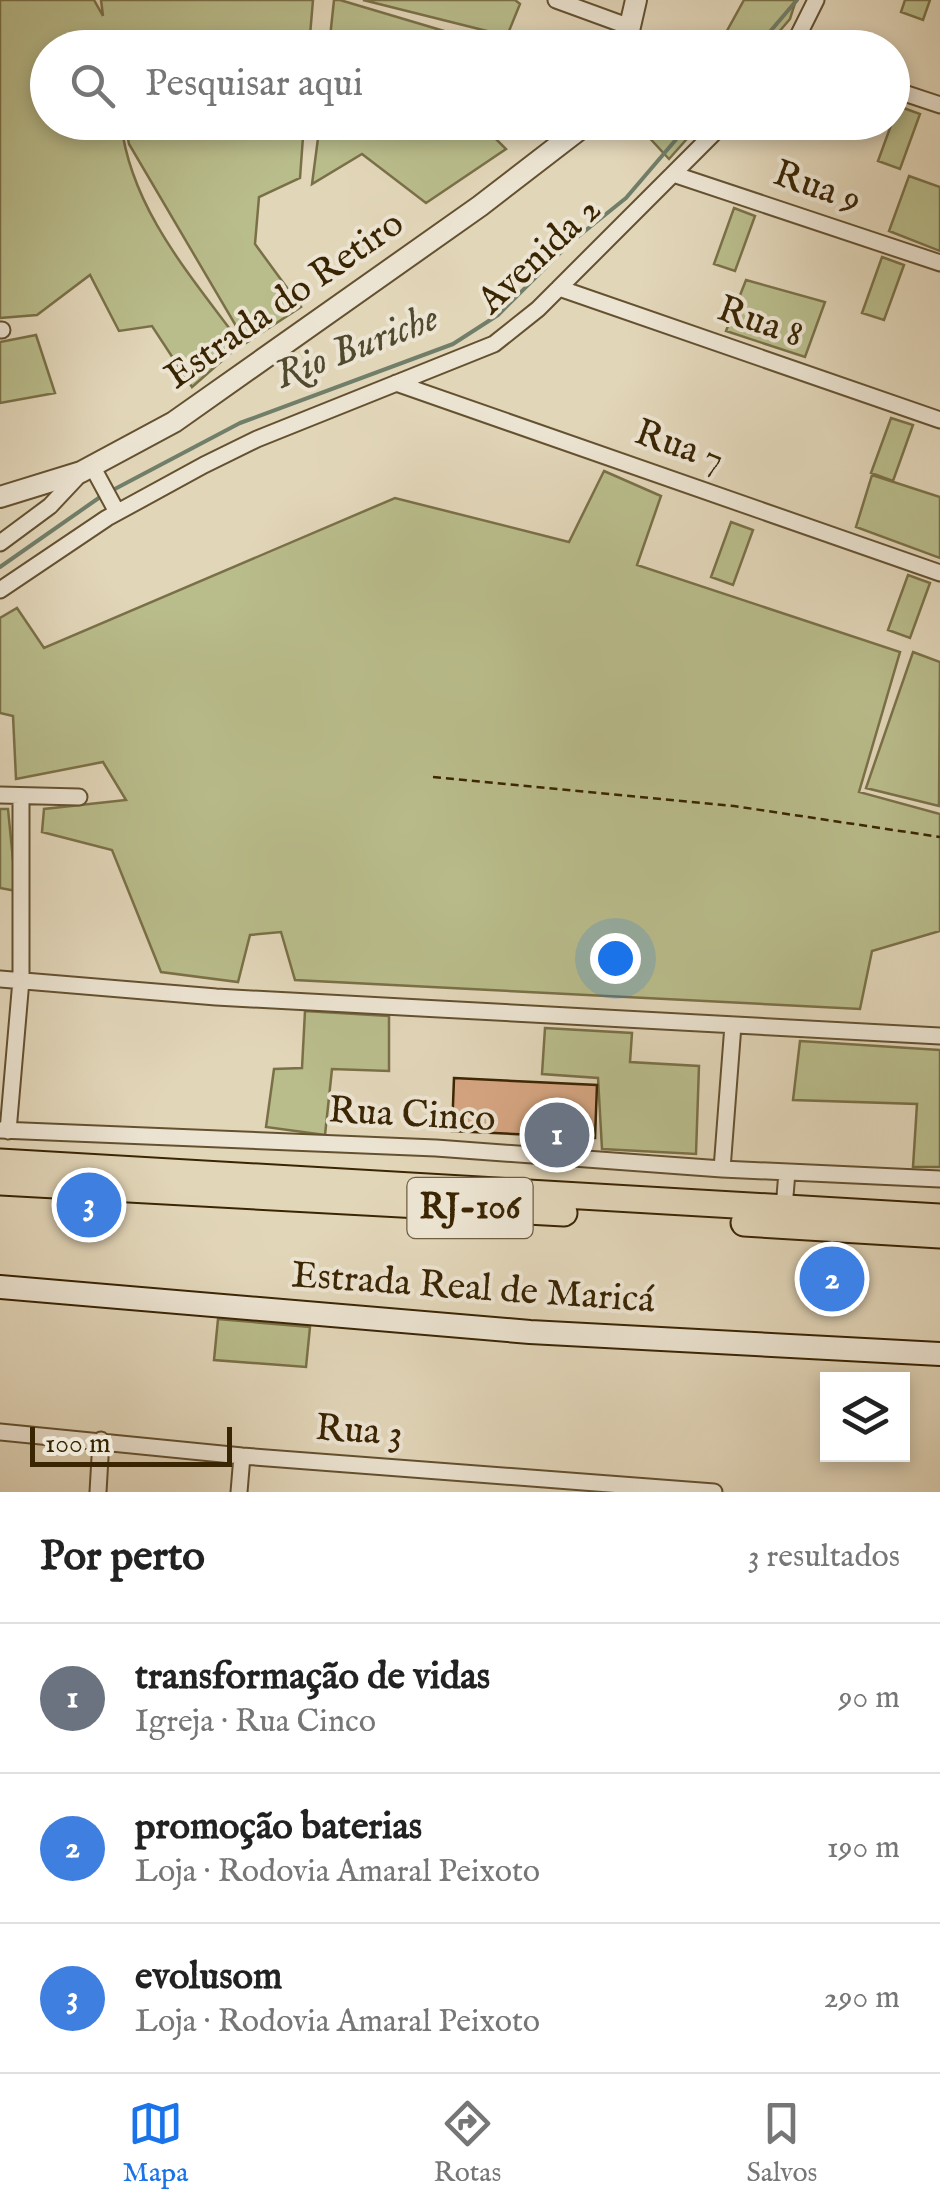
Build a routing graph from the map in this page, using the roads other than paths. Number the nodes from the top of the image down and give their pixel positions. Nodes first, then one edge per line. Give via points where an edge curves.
1 (556, 0) edge
2 (636, 0) edge
3 (816, 0) edge
4 (612, 30) edge
5 (629, 30) edge
6 (801, 30) edge
7 (910, 95) edge
8 (940, 105) edge
9 (566, 140) edge
10 (706, 140) edge
11 (673, 174) junction
12 (940, 264) edge
13 (558, 288) junction
14 (396, 383) junction
15 (940, 420) edge
16 (92, 474) junction
17 (0, 497) edge
18 (114, 507) junction
19 (0, 543) edge
20 (940, 573) edge
21 (0, 590) edge
22 (0, 796) edge
23 (21, 797) junction
24 (78, 797) dead end
25 (0, 979) edge
26 (21, 980) junction
27 (733, 1025) junction
28 (940, 1036) edge
29 (4, 1131) edge
30 (103, 1136) junction
31 (0, 1162) edge
32 (106, 1169) junction
33 (722, 1169) junction
34 (787, 1172) junction
35 (940, 1179) edge
36 (0, 1182) edge
37 (784, 1208) junction
38 (940, 1217) edge
39 (940, 1235) edge
40 (0, 1287) edge
41 (940, 1354) edge
42 (0, 1432) edge
43 (101, 1440) junction
44 (242, 1456) junction
45 (98, 1492) edge
46 (239, 1492) edge
47 (714, 1492) edge

1 - 4 street
2 - 5 street
3 - 6 street
7 - 8 street
9 - 16 street, Estrada do Retiro
10 - 11 street, Avenida 2
11 - 12 street, Rua 9
11 - 13 street, Avenida 2
13 - 14 street, Avenida 2 via 494,344
13 - 15 street, Rua 8
14 - 18 street, Avenida 2 via 257,438
14 - 20 street, Rua 7
16 - 17 street, Estrada do Retiro
16 - 18 street
16 - 19 street
18 - 21 street, Avenida 2
22 - 23 street
23 - 24 street
23 - 26 street
25 - 26 street
26 - 27 street
26 - 29 street
27 - 28 street
27 - 33 street
29 - 30 street, Rua Cinco
30 - 32 street
30 - 33 street, Rua Cinco via 436,1148
31 - 32 highway, RJ-106
32 - 37 highway, RJ-106
33 - 34 street, Rua Cinco
34 - 35 street, Rua Cinco
34 - 37 street
36 - 39 highway, RJ-106
37 - 38 highway, RJ-106
40 - 41 main road, Estrada Real de Maricá via 530,1332
42 - 43 street, Rua 3
43 - 44 street, Rua 3
43 - 45 street
44 - 46 street
44 - 47 street, Rua 3

